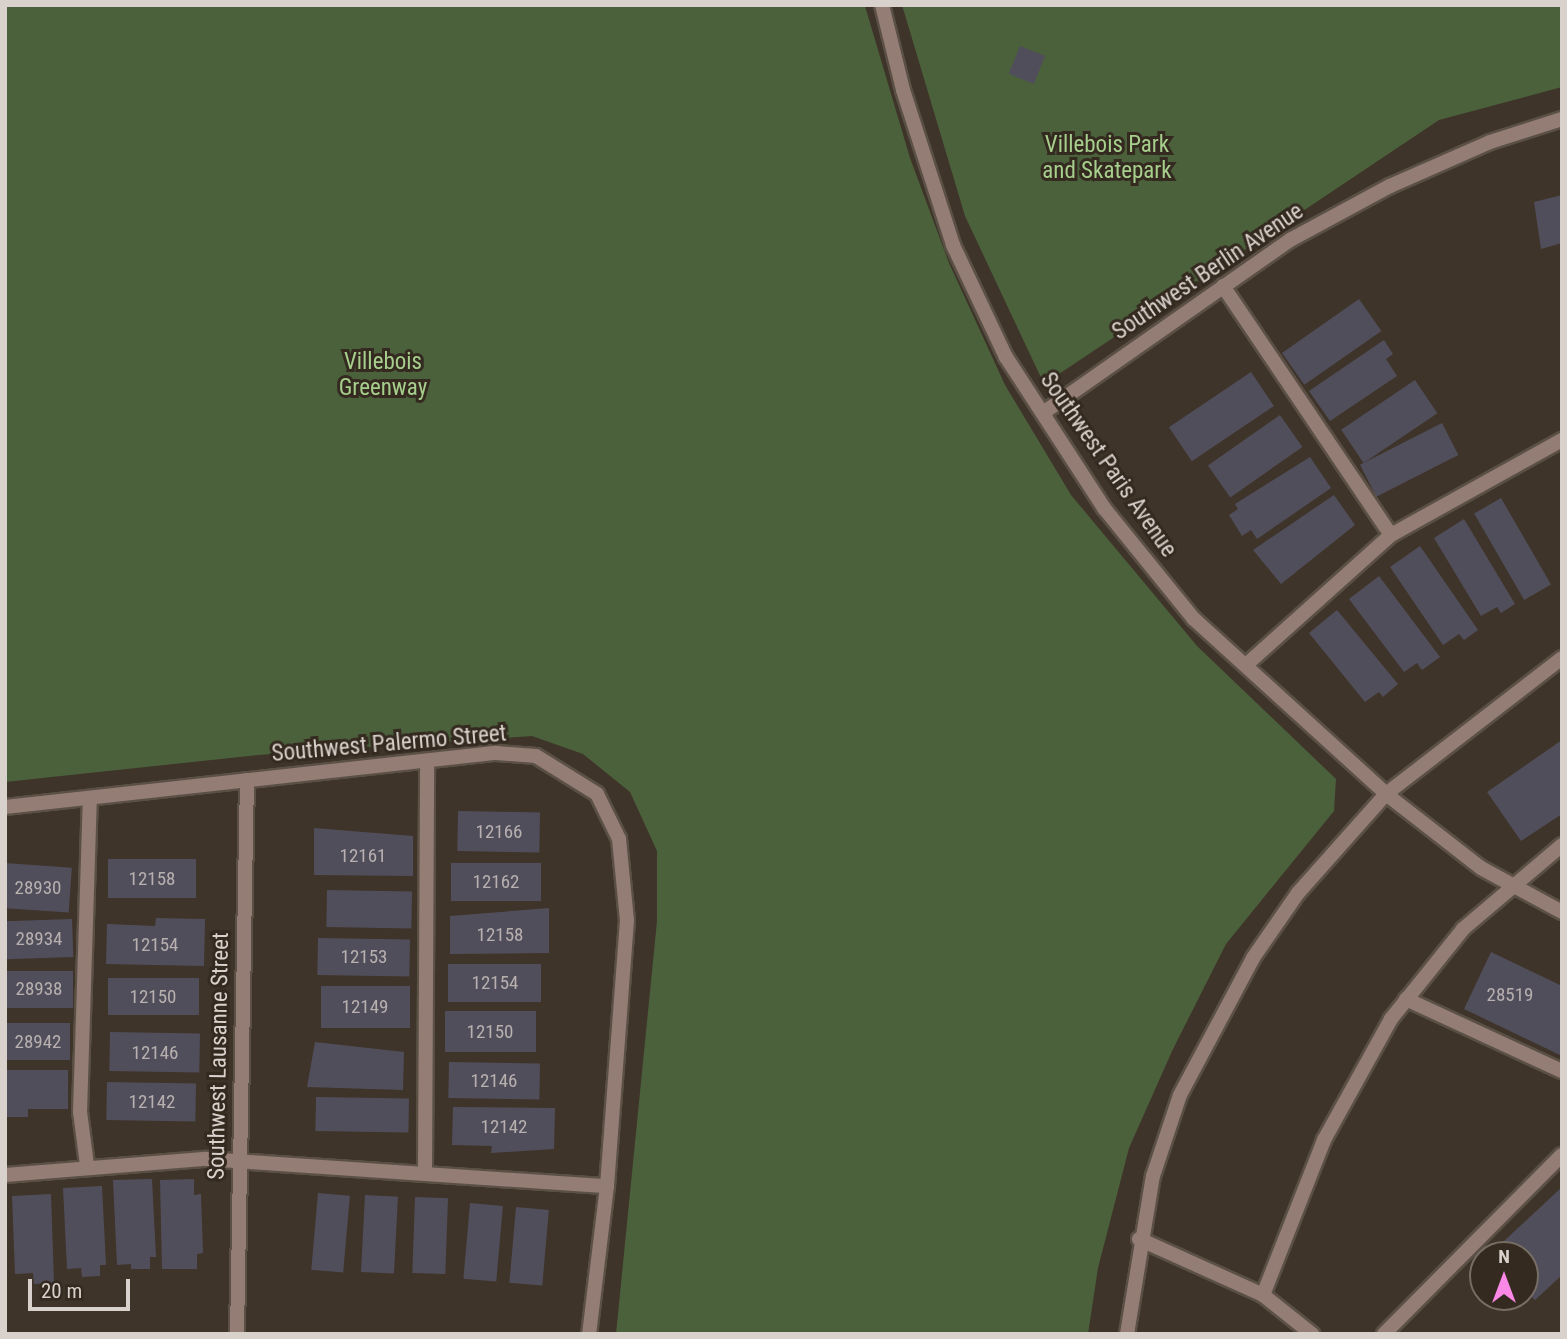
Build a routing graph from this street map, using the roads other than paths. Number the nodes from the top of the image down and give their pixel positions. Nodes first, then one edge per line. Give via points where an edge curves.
1 (882, 5) edge
2 (1562, 119) edge
3 (1223, 286) junction
4 (1042, 413) junction
5 (1562, 440) edge
6 (1391, 535) junction
7 (1562, 658) edge
8 (1246, 665) junction
9 (427, 761) junction
10 (247, 779) junction
11 (1386, 794) junction
12 (90, 797) junction
13 (5, 807) edge
14 (1562, 845) edge
15 (1515, 887) junction
16 (1562, 912) edge
17 (1406, 999) junction
18 (1562, 1071) edge
19 (1562, 1155) edge
20 (241, 1163) junction
21 (87, 1165) junction
22 (425, 1171) junction
23 (5, 1175) edge
24 (607, 1186) junction
25 (1139, 1239) junction
26 (1263, 1295) junction
27 (237, 1334) edge
28 (589, 1334) edge
29 (1128, 1334) edge
30 (1312, 1334) edge
31 (1384, 1334) edge

1 - 4 street, Southwest Paris Avenue via 903,90 953,245 1006,357
2 - 3 street, Southwest Berlin Avenue via 1490,142 1391,186 1290,240
3 - 4 street, Southwest Berlin Avenue
3 - 6 street
4 - 8 street, Southwest Paris Avenue via 1152,570 1194,619
5 - 6 street
6 - 8 street
7 - 11 street
8 - 11 street, Southwest Paris Avenue
9 - 10 street, Southwest Palermo Street
9 - 22 street
9 - 24 street, Southwest Palermo Street via 496,753 536,757 573,774 610,810 619,839 627,920
10 - 12 street, Southwest Palermo Street
10 - 20 street, Southwest Lausanne Street
11 - 15 street, Southwest Paris Avenue via 1481,869
11 - 25 street via 1298,893 1253,958 1180,1095
12 - 13 street, Southwest Palermo Street
12 - 21 street via 80,1112
14 - 15 street
15 - 16 street, Southwest Paris Avenue
15 - 17 street via 1463,929
17 - 18 street
17 - 26 street via 1365,1059 1324,1140
19 - 31 street
20 - 21 street via 206,1159
20 - 22 street
20 - 27 street, Southwest Lausanne Street
21 - 23 street
22 - 24 street
24 - 28 street, Southwest Palermo Street
25 - 26 street
25 - 29 street
26 - 30 street

